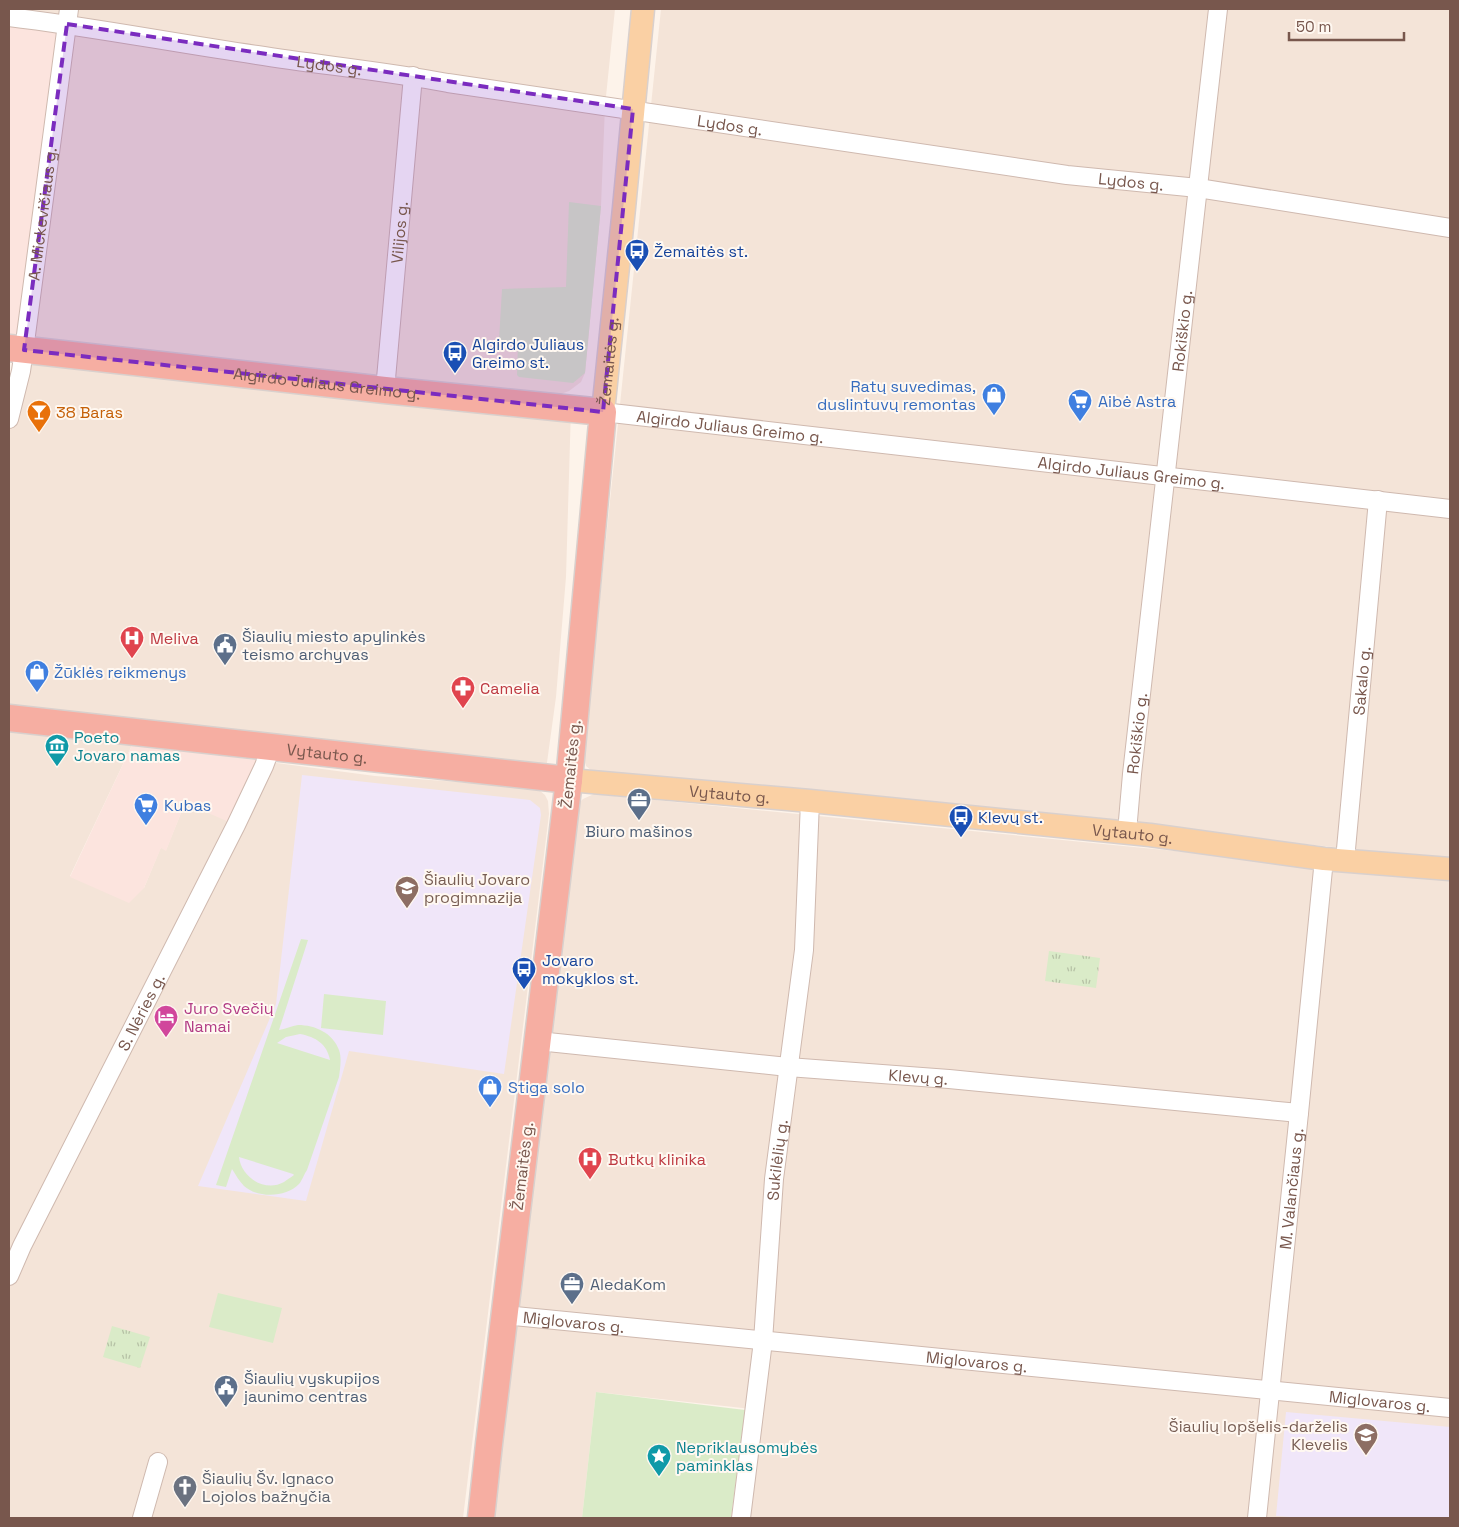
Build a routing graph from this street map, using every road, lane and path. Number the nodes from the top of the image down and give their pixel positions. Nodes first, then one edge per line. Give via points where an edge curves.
1 (643, 9) edge
2 (1218, 9) edge
3 (68, 16) edge
4 (9, 18) edge
5 (413, 76) junction
6 (633, 109) junction
7 (1198, 188) junction
8 (1450, 228) edge
9 (17, 349) edge
10 (385, 390) junction
11 (603, 412) junction
12 (9, 419) edge
13 (1167, 476) junction
14 (1378, 500) junction
15 (1450, 509) edge
16 (9, 718) edge
17 (271, 747) junction
18 (569, 780) junction
19 (810, 801) junction
20 (1127, 832) junction
21 (1334, 860) junction
22 (1450, 869) edge
23 (538, 1041) junction
24 (788, 1068) junction
25 (1299, 1113) junction
26 (9, 1276) edge
27 (504, 1316) junction
28 (763, 1341) junction
29 (1269, 1390) junction
30 (1450, 1408) edge
31 (158, 1462) dead end
32 (142, 1518) edge
33 (482, 1518) edge
34 (740, 1518) edge
35 (1257, 1518) edge

1 - 6 main road, Žemaitės g.
2 - 7 street, Rokiškio g.
3 - 4 street, Lydos g.
3 - 5 street, Lydos g. via 255,55
3 - 9 street, A. Mickevičiaus g.
5 - 6 street, Lydos g.
5 - 10 street, Vilijos g.
6 - 7 street, Lydos g. via 1067,175
6 - 11 main road, Žemaitės g.
7 - 8 street, Lydos g.
7 - 13 street, Rokiškio g.
9 - 10 highway, Algirdo Juliaus Greimo g.
9 - 12 street, A. Mickevičiaus g. via 21,370
10 - 11 highway, Algirdo Juliaus Greimo g.
11 - 13 street, Algirdo Juliaus Greimo g.
11 - 18 highway, Žemaitės g.
13 - 14 street, Algirdo Juliaus Greimo g.
13 - 20 street, Rokiškio g.
14 - 15 street, Algirdo Juliaus Greimo g.
14 - 21 street, Sakalo g.
16 - 17 highway, Vytauto g.
17 - 18 highway, Vytauto g.
17 - 26 street, S. Nėries g. via 236,825
18 - 19 main road, Vytauto g.
18 - 23 highway, Žemaitės g.
19 - 20 main road, Vytauto g.
19 - 24 street, Sukilėlių g. via 804,950
20 - 21 main road, Vytauto g.
21 - 22 main road, Vytauto g.
21 - 25 street, M. Valančiaus g.
23 - 24 street, Klevų g.
23 - 27 highway, Žemaitės g.
24 - 25 street, Klevų g. via 949,1078
24 - 28 street, Sukilėlių g. via 774,1180
25 - 29 street, M. Valančiaus g.
27 - 28 street, Miglovaros g.
27 - 33 highway, Žemaitės g.
28 - 29 street, Miglovaros g.
28 - 34 street, Sukilėlių g.
29 - 30 street, Miglovaros g.
29 - 35 street, M. Valančiaus g.
31 - 32 street

